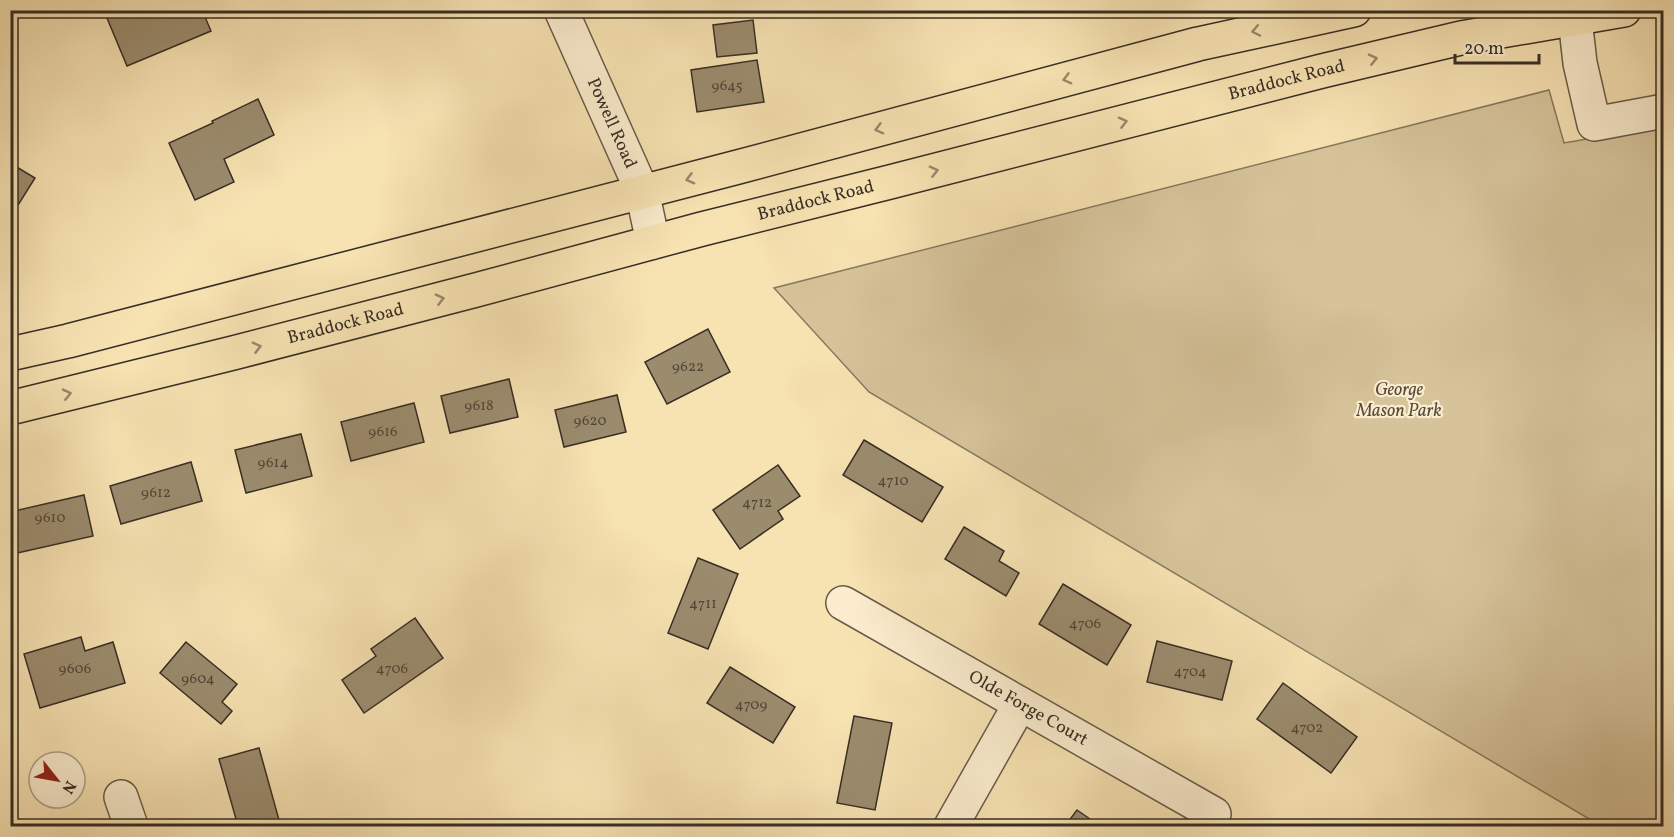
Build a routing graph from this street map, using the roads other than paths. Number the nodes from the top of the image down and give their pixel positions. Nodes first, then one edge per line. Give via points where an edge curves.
1 (561, 10) edge
2 (1354, 10) edge
3 (1624, 10) edge
4 (1575, 15) edge
5 (1664, 111) edge
6 (642, 192) junction
7 (653, 242) junction
8 (10, 354) edge
9 (10, 408) edge
10 (843, 603) dead end
11 (1020, 704) junction
12 (1214, 814) dead end
13 (951, 826) edge

1 - 6 street, Powell Road
2 -> 6 main road via 1197,44
3 - 4 main road, Braddock Road
4 - 5 street via 1580,63 1594,124
7 -> 4 main road, Braddock Road via 1322,71
6 - 7 street, Powell Road
6 - 8 main road
9 -> 7 main road, Braddock Road
10 - 11 street, Olde Forge Court
11 - 12 street, Olde Forge Court
11 - 13 street

